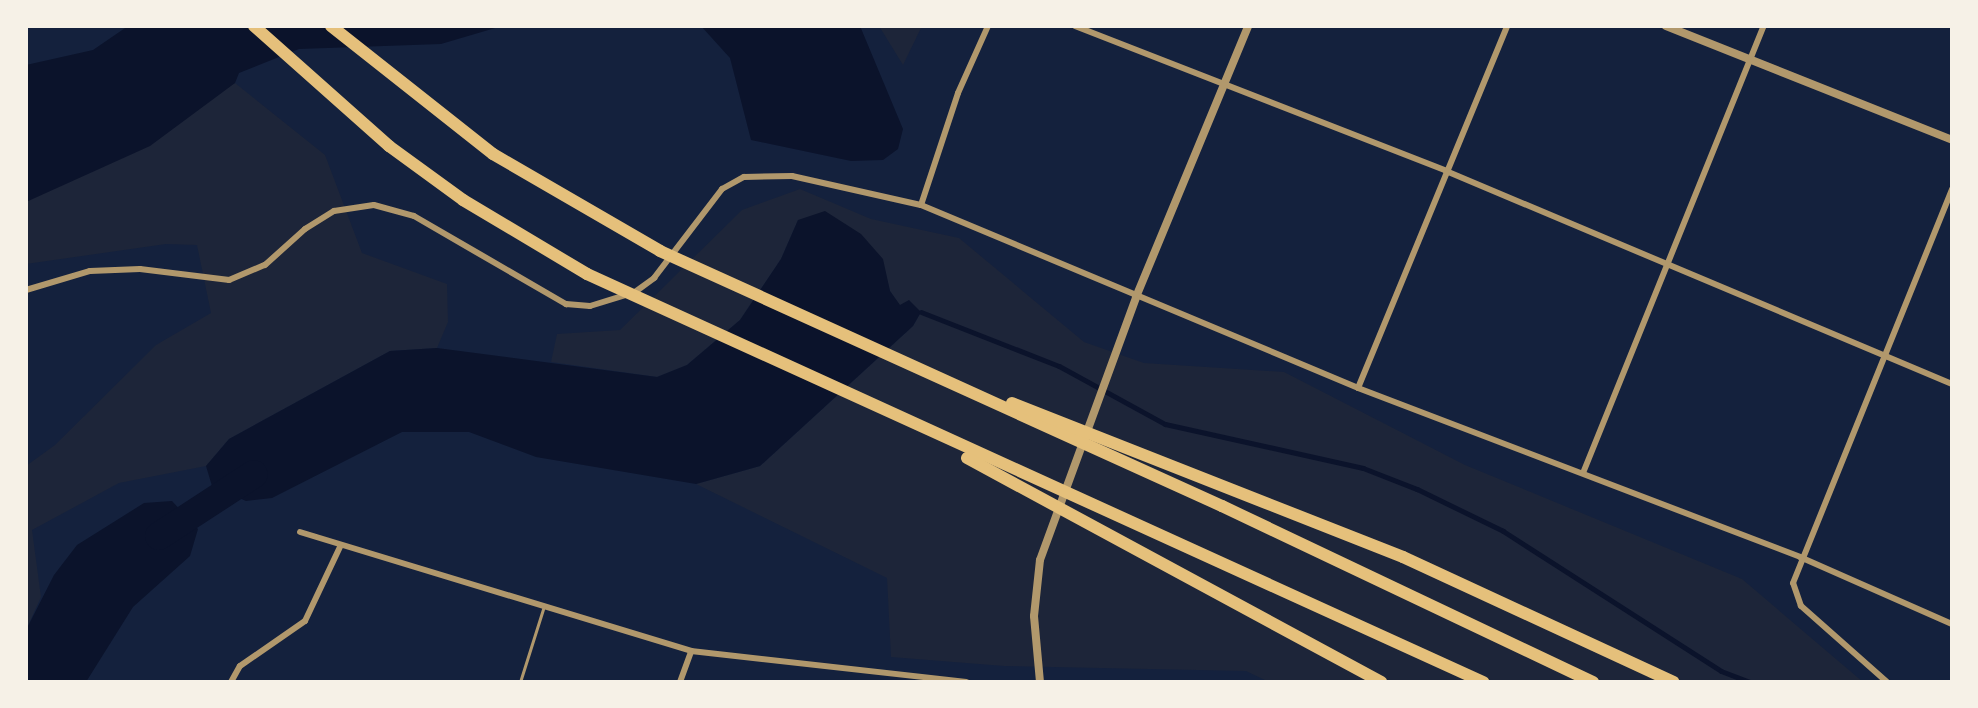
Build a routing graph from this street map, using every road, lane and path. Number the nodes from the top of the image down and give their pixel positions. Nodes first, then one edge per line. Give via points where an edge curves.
1 (254, 26) edge
2 (331, 26) edge
3 (988, 26) edge
4 (1075, 26) edge
5 (1248, 26) edge
6 (1507, 26) edge
7 (1666, 26) edge
8 (1764, 26) edge
9 (1750, 61) junction
10 (1223, 87) junction
11 (1952, 140) edge
12 (1446, 171) junction
13 (1952, 189) edge
14 (921, 205) junction
15 (1666, 267) junction
16 (26, 290) edge
17 (1136, 297) junction
18 (872, 348) junction
19 (1886, 357) junction
20 (1952, 384) edge
21 (1358, 388) junction
22 (898, 419) junction
23 (1583, 473) junction
24 (300, 532) dead end
25 (341, 545) junction
26 (1800, 557) junction
27 (544, 606) junction
28 (1952, 624) edge
29 (691, 651) junction
30 (231, 682) edge
31 (520, 682) edge
32 (680, 682) edge
33 (966, 682) edge
34 (1040, 682) edge
35 (1381, 682) edge
36 (1483, 682) edge
37 (1593, 682) edge
38 (1674, 682) edge
39 (1887, 682) edge

1 - 22 highway via 389,146 523,237 587,274
2 - 18 highway via 441,118 554,194 660,251
3 - 14 street via 958,93
4 - 10 street
5 - 10 street
6 - 12 street
7 - 9 street
8 - 9 street
9 - 11 street
9 - 15 street
10 - 12 street
10 - 17 street
12 - 15 street
12 - 21 street
13 - 19 street
14 - 16 street via 792,176 744,177 706,205 654,278 635,292 590,306 566,304 414,216 374,205 334,211 265,265 229,280 140,269 90,271
14 - 17 street
15 - 19 street
15 - 23 street
17 - 21 street
17 - 34 street via 1040,560 1034,616
18 - 37 highway
18 - 38 highway via 1403,557
19 - 20 street
19 - 26 street
21 - 23 street
22 - 35 highway via 1196,586
22 - 36 highway
23 - 26 street
24 - 25 street
25 - 27 street
25 - 30 street via 305,621 240,666
26 - 28 street
26 - 39 street via 1793,583 1801,606
27 - 29 street
27 - 31 lane
29 - 32 street
29 - 33 street

